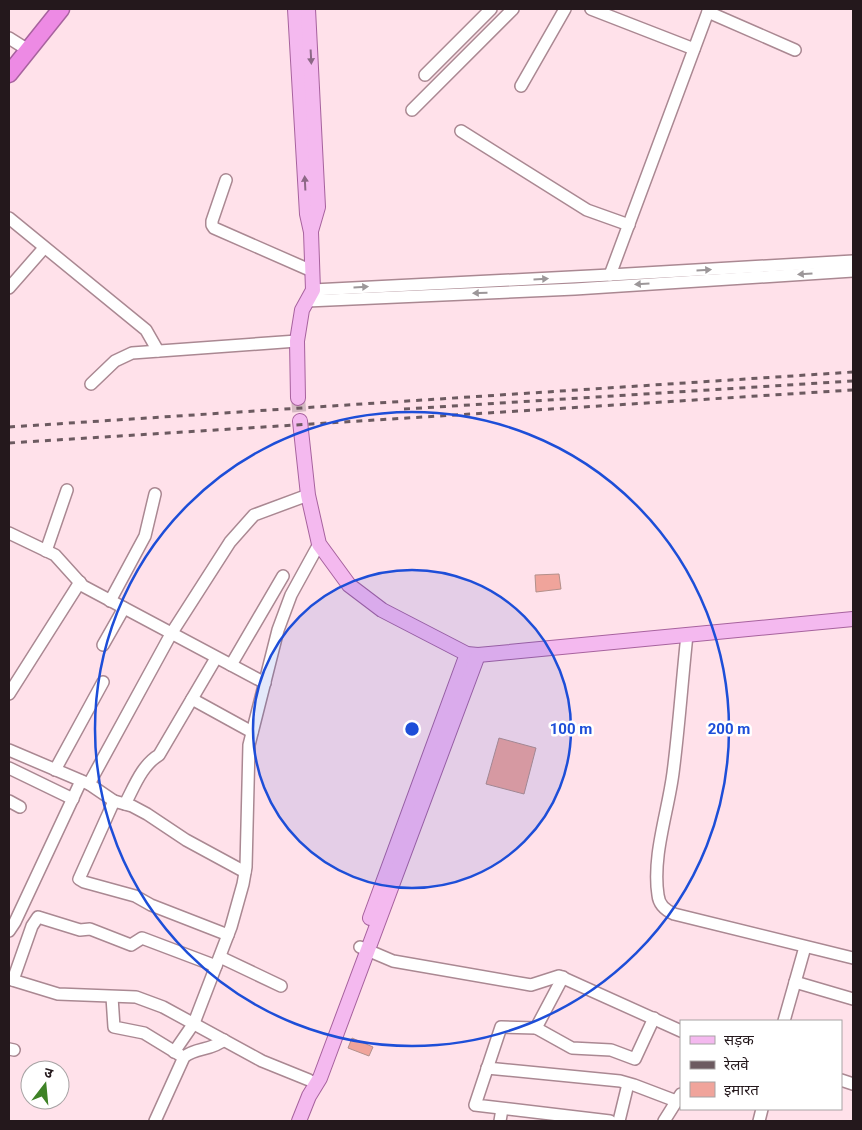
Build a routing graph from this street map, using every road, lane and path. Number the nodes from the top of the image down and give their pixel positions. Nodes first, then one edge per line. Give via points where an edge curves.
1 (61, 9) edge
2 (295, 9) edge
3 (308, 9) edge
4 (491, 9) edge
5 (512, 9) edge
6 (565, 9) edge
7 (590, 9) edge
8 (708, 11) edge
9 (9, 38) edge
10 (694, 49) junction
11 (28, 50) junction
12 (795, 50) dead end
13 (9, 74) edge
14 (425, 75) dead end
15 (521, 86) dead end
16 (412, 110) dead end
17 (462, 131) dead end
18 (226, 180) dead end
19 (9, 218) edge
20 (629, 225) junction
21 (311, 232) junction
22 (44, 248) junction
23 (853, 260) edge
24 (312, 270) junction
25 (853, 271) edge
26 (610, 275) junction
27 (9, 288) edge
28 (310, 295) junction
29 (297, 341) junction
30 (158, 352) junction
31 (91, 384) dead end
32 (298, 398) tunnel mouth
33 (300, 421) tunnel mouth
34 (67, 490) dead end
35 (155, 494) dead end
36 (308, 495) junction
37 (9, 533) edge
38 (319, 544) junction
39 (46, 551) junction
40 (282, 576) dead end
41 (80, 582) junction
42 (110, 601) junction
43 (124, 608) junction
44 (853, 619) edge
45 (170, 634) junction
46 (687, 636) junction
47 (103, 645) dead end
48 (472, 654) junction
49 (216, 658) junction
50 (231, 665) junction
51 (102, 682) dead end
52 (265, 683) junction
53 (9, 694) edge
54 (192, 699) junction
55 (252, 732) junction
56 (9, 750) edge
57 (9, 768) edge
58 (55, 770) junction
59 (85, 783) junction
60 (73, 799) junction
61 (9, 801) edge
62 (120, 802) junction
63 (20, 807) dead end
64 (245, 872) junction
65 (9, 931) edge
66 (228, 934) junction
67 (805, 946) junction
68 (364, 949) junction
69 (853, 958) edge
70 (218, 962) junction
71 (563, 977) junction
72 (11, 980) edge
73 (795, 982) junction
74 (281, 986) dead end
75 (112, 996) junction
76 (853, 999) edge
77 (654, 1018) junction
78 (784, 1020) edge
79 (194, 1023) junction
80 (536, 1028) junction
81 (680, 1031) edge
82 (224, 1040) junction
83 (179, 1054) junction
84 (487, 1068) junction
85 (309, 1080) junction
86 (628, 1084) junction
87 (309, 1096) junction
88 (678, 1098) edge
89 (502, 1109) junction
90 (155, 1121) edge
91 (299, 1121) edge
92 (500, 1121) edge
93 (610, 1121) edge
94 (619, 1121) edge
95 (664, 1121) edge

1 - 11 highway
21 -> 2 main road via 307,214
3 -> 21 main road via 318,207
4 - 14 street
5 - 16 street
6 - 15 street
7 - 10 street
8 - 10 street
8 - 12 street
9 - 11 street
10 - 20 street
11 - 13 highway
17 - 20 street via 587,210
18 - 24 street via 212,221 214,228
19 - 22 street
20 - 26 street
21 - 24 main road
22 - 27 street
22 - 30 street via 146,330
26 -> 23 street
24 - 28 main road
25 -> 28 street via 575,289
28 -> 26 street
28 - 29 main road via 302,310
29 - 30 street
29 - 32 main road
30 - 31 street via 132,353 119,358
33 - 36 main road
34 - 39 street
35 - 42 street via 146,536
36 - 38 main road
36 - 45 street via 254,515 230,542
37 - 39 street
38 - 48 main road via 349,585 382,610
38 - 52 street via 291,595 278,630
39 - 41 street via 55,555
40 - 50 street
41 - 42 street
41 - 53 street
42 - 43 street
43 - 45 street
43 - 47 street
44 - 46 main road
45 - 49 street
45 - 59 street
46 - 48 main road
46 - 67 street via 673,774 657,870 660,903 674,914
48 - 68 main road
49 - 50 street
49 - 54 street
50 - 52 street
51 - 58 street
52 - 55 street
54 - 55 street
54 - 62 street via 159,755 151,760
55 - 64 street
56 - 58 street
57 - 60 street
58 - 59 street
59 - 60 street
59 - 62 street
60 - 65 street
61 - 63 street
62 - 64 street via 147,814 186,840
62 - 66 street via 79,879 135,896
64 - 66 street
66 - 70 street
67 - 69 street
67 - 73 street
68 - 71 street via 394,961 531,985
68 - 85 main road
68 - 87 main road via 320,1078
70 - 72 street via 142,938 132,945 90,929 80,930 38,917
70 - 74 street
70 - 79 street
71 - 77 street
71 - 80 street
72 - 75 street via 58,994
73 - 76 street
73 - 78 street
75 - 79 street via 136,997
75 - 83 street via 114,1027 144,1033
77 - 80 street via 635,1059 611,1050 572,1048
77 - 81 street
79 - 82 street
79 - 83 street
80 - 84 street via 501,1027
82 - 83 street via 216,1047
82 - 85 street via 262,1061
83 - 90 street
84 - 86 street
84 - 89 street via 475,1105
85 - 87 main road
86 - 88 street
86 - 94 street
87 - 91 main road
88 - 95 street
89 - 92 street
89 - 93 street

